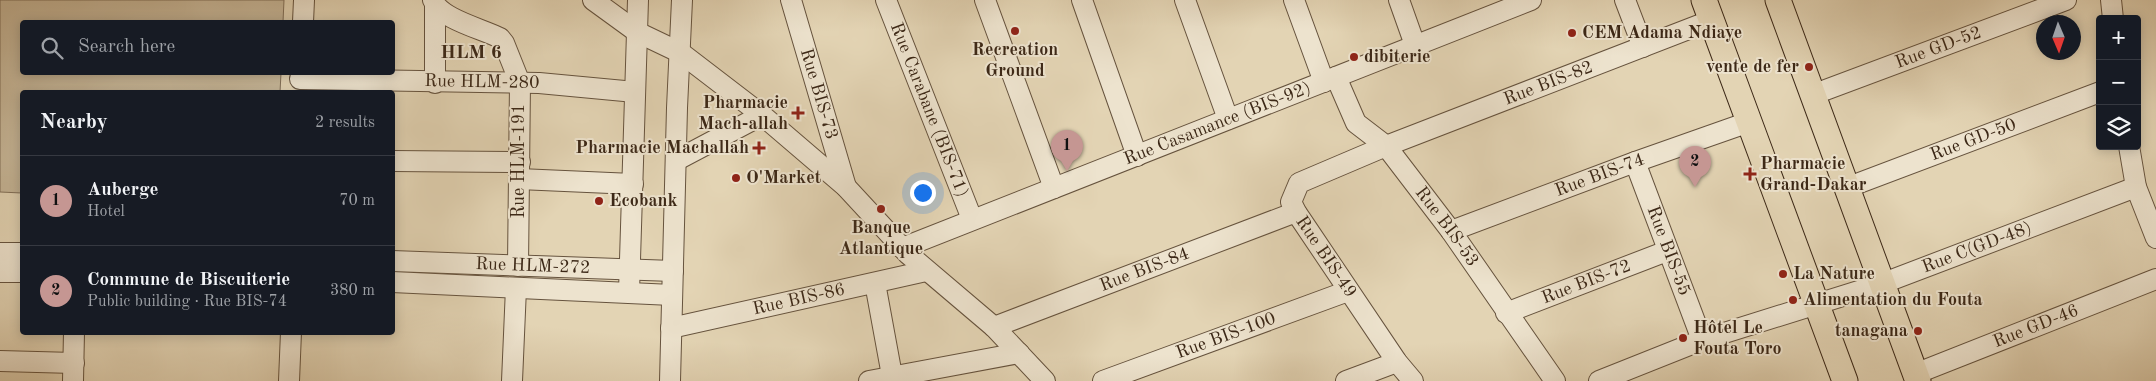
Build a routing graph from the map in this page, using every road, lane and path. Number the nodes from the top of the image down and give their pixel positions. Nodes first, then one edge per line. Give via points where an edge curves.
1 (304, 0) edge
2 (593, 0) edge
3 (638, 0) edge
4 (682, 0) edge
5 (791, 0) edge
6 (886, 0) edge
7 (985, 0) edge
8 (1082, 0) edge
9 (1185, 0) edge
10 (1294, 0) edge
11 (1399, 0) edge
12 (1532, 0) edge
13 (1625, 0) edge
14 (1778, 0) edge
15 (2066, 0) edge
16 (2111, 0) edge
17 (434, 3) edge
18 (1493, 7) edge
19 (1708, 10) edge
20 (2113, 15) edge
21 (303, 20) edge
22 (637, 32) junction
23 (1415, 45) junction
24 (1643, 47) junction
25 (681, 53) junction
26 (1330, 80) junction
27 (300, 81) edge
28 (435, 83) junction
29 (520, 83) junction
30 (635, 92) junction
31 (2096, 94) edge
32 (1812, 95) junction
33 (762, 115) junction
34 (1228, 120) junction
35 (1749, 122) junction
36 (1386, 146) junction
37 (2130, 150) edge
38 (1138, 156) junction
39 (677, 160) junction
40 (395, 161) edge
41 (1635, 162) junction
42 (520, 171) junction
43 (633, 184) junction
44 (846, 187) junction
45 (2136, 187) junction
46 (1054, 188) junction
47 (1846, 188) junction
48 (1296, 212) junction
49 (972, 220) junction
50 (1451, 231) junction
51 (2156, 238) edge
52 (902, 248) junction
53 (1667, 251) junction
54 (0, 253) edge
55 (20, 253) edge
56 (395, 261) edge
57 (518, 266) junction
58 (630, 269) junction
59 (673, 271) junction
60 (926, 271) junction
61 (0, 272) edge
62 (20, 272) edge
63 (2156, 279) edge
64 (395, 282) edge
65 (875, 283) junction
66 (1878, 285) junction
67 (516, 288) junction
68 (1348, 291) junction
69 (630, 292) junction
70 (672, 295) junction
71 (1821, 302) junction
72 (1506, 313) junction
73 (994, 327) junction
74 (672, 328) junction
75 (74, 335) edge
76 (291, 335) edge
77 (1702, 340) junction
78 (1018, 353) junction
79 (0, 361) edge
80 (1397, 362) junction
81 (74, 372) edge
82 (1916, 377) edge
83 (892, 379) edge
84 (289, 381) edge
85 (512, 381) edge
86 (670, 381) edge
87 (869, 381) edge
88 (1045, 381) edge
89 (1103, 381) edge
90 (1346, 381) edge
91 (1413, 381) edge
92 (1555, 381) edge
93 (1599, 381) edge
94 (1845, 381) edge

1 - 21 street
2 - 22 street
3 - 22 street
4 - 25 street
5 - 44 street, Rue BIS-73
6 - 49 street, Rue Carabane (BIS-71)
7 - 46 street
8 - 38 street
9 - 34 street
10 - 26 street, Rue BIS-53
11 - 23 street
12 - 18 street, Rue Casamance (BIS-92)
13 - 24 street
14 - 32 main road
15 - 32 street, Rue GD-52
16 - 20 street
17 - 28 street
17 - 29 street, Rue HLM-191 via 461,22 494,35 504,43
18 - 23 street, Rue Casamance (BIS-92)
19 - 24 street, Rue BIS-82
19 - 35 main road
22 - 25 street
22 - 30 street
23 - 26 street, Rue Casamance (BIS-92)
24 - 36 street, Rue BIS-82
25 - 33 street
25 - 39 street
26 - 34 street, Rue Casamance (BIS-92)
26 - 36 street, Rue BIS-53 via 1356,123
27 - 28 street, Rue HLM-280
28 - 29 street, Rue HLM-280
29 - 30 street, Rue HLM-280
29 - 42 street, Rue HLM-191
30 - 43 street
31 - 47 street, Rue GD-50
32 - 47 main road
33 - 39 street
33 - 44 street
34 - 38 street, Rue Casamance (BIS-92)
35 - 41 street, Rue BIS-74
35 - 71 main road
36 - 48 street, Rue BIS-49 via 1299,182 1291,202
36 - 50 street, Rue BIS-53
37 - 45 street
38 - 46 street, Rue Casamance (BIS-92)
39 - 59 street
40 - 42 street
41 - 50 street, Rue BIS-74
41 - 53 street, Rue BIS-55
42 - 43 street
42 - 57 street, Rue HLM-191
43 - 58 street
44 - 52 street
45 - 51 street
45 - 66 street, Rue C(GD-48)
46 - 49 street, Rue Casamance (BIS-92)
47 - 66 main road
48 - 68 street, Rue BIS-49
48 - 73 street, Rue BIS-84
49 - 52 street, Rue Casamance (BIS-92)
50 - 72 street, Rue BIS-53
52 - 60 street
53 - 72 street, Rue BIS-72
53 - 77 street, Rue BIS-55
54 - 55 street
56 - 57 street, Rue HLM-272
57 - 58 street, Rue HLM-272
58 - 59 street, Rue HLM-272
58 - 69 street
59 - 70 street
60 - 65 street, Rue BIS-86
60 - 73 street
61 - 62 street
63 - 82 street, Rue GD-46
64 - 67 street, Rue HLM-272
65 - 74 street, Rue BIS-86
65 - 83 street
66 - 71 street, Rue C(GD-48)
66 - 82 main road
67 - 69 street, Rue HLM-272
67 - 85 street
68 - 80 street, Rue BIS-49
68 - 89 street, Rue BIS-100
69 - 70 street, Rue HLM-272
70 - 74 street
71 - 77 street, Rue C(GD-48)
71 - 94 main road
72 - 92 street, Rue BIS-53
73 - 78 street
74 - 86 street
75 - 81 street
76 - 84 street
77 - 93 street, Rue C(GD-48)
78 - 83 street
78 - 88 street
79 - 81 street
80 - 90 street
80 - 91 street, Rue BIS-49
83 - 87 street

